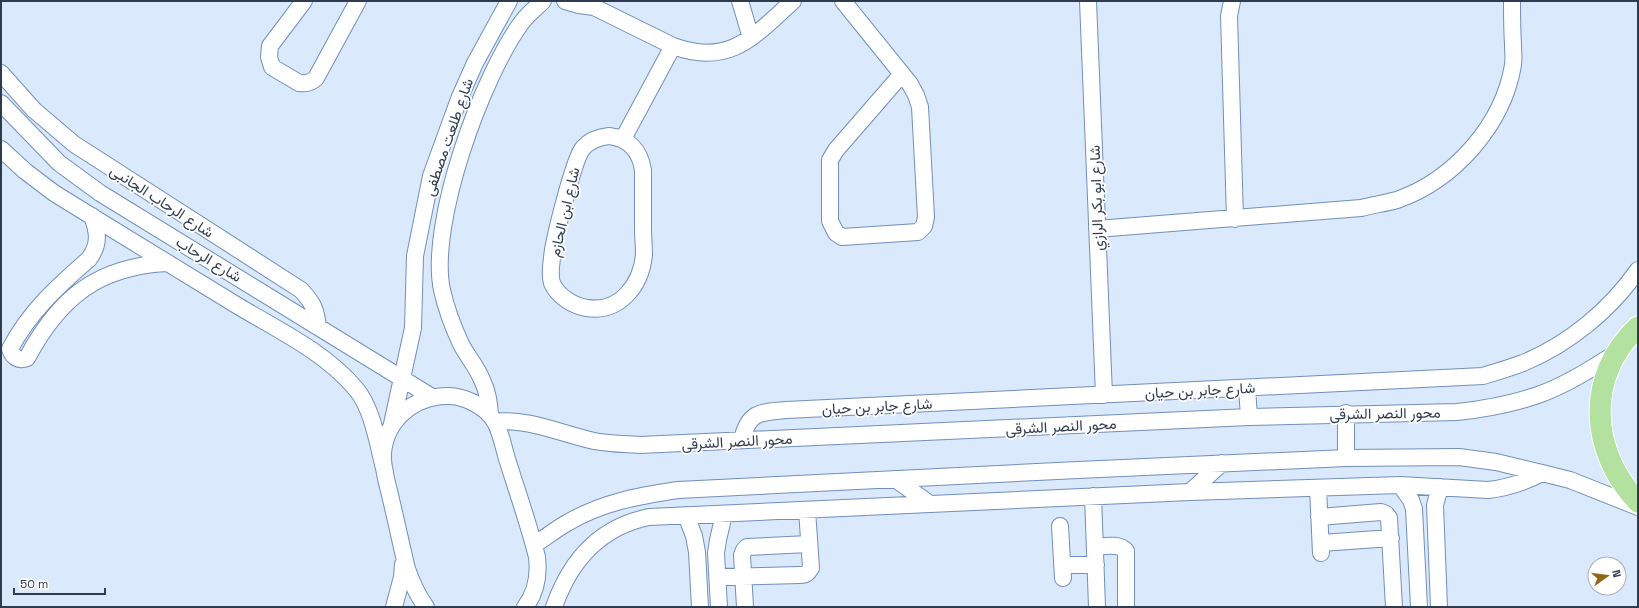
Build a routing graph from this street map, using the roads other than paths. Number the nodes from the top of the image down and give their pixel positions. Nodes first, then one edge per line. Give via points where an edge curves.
1 (304, 1) edge
2 (358, 1) edge
3 (509, 1) edge
4 (543, 1) edge
5 (565, 1) edge
6 (740, 1) edge
7 (793, 1) edge
8 (843, 1) edge
9 (1088, 1) edge
10 (1232, 1) edge
11 (1512, 1) edge
12 (592, 4) edge
13 (751, 38) junction
14 (673, 46) junction
15 (1, 73) edge
16 (902, 74) junction
17 (1, 103) edge
18 (623, 139) junction
19 (1, 149) edge
20 (92, 216) junction
21 (1235, 219) junction
22 (1097, 229) junction
23 (168, 263) junction
24 (1638, 270) edge
25 (300, 315) junction
26 (318, 326) junction
27 (1638, 327) edge
28 (287, 335) junction
29 (1616, 353) junction
30 (402, 377) junction
31 (1247, 388) junction
32 (1104, 394) junction
33 (432, 397) junction
34 (1346, 413) junction
35 (1249, 417) junction
36 (493, 419) junction
37 (392, 424) junction
38 (742, 440) junction
39 (1346, 458) junction
40 (1222, 463) junction
41 (385, 472) junction
42 (1542, 472) junction
43 (895, 479) junction
44 (1400, 485) junction
45 (1440, 487) junction
46 (1318, 488) junction
47 (1190, 492) junction
48 (1093, 496) junction
49 (1638, 502) edge
50 (930, 504) junction
51 (1638, 507) edge
52 (807, 510) junction
53 (724, 514) junction
54 (686, 515) junction
55 (1319, 517) junction
56 (1060, 526) dead end
57 (1391, 538) junction
58 (809, 544) junction
59 (534, 546) junction
60 (1095, 547) junction
61 (404, 554) junction
62 (1096, 565) junction
63 (718, 577) junction
64 (743, 577) junction
65 (394, 607) edge
66 (426, 607) edge
67 (525, 607) edge
68 (554, 607) edge
69 (700, 607) edge
70 (719, 607) edge
71 (745, 607) edge
72 (1097, 607) edge
73 (1126, 607) edge
74 (1394, 607) edge
75 (1418, 607) edge
76 (1439, 607) edge

1 - 2 street via 268,51 272,67 304,84 316,78
3 - 30 street, شارع طلعت مصطفى via 475,62 432,176 415,256 413,328
4 - 36 street, شارع طلعت مصطفى via 522,22 512,37 479,104 455,174 440,247 442,290 456,332 483,381
5 - 12 street via 580,5
6 - 13 street
7 - 13 street
8 - 16 street
9 - 22 street, شارع ابو بكر الرازي
10 - 21 street via 1229,16
11 - 21 street via 1513,64 1504,97 1488,127 1461,161 1431,184 1397,200 1361,208
12 - 14 street
13 - 14 street via 725,51 706,54
14 - 18 street
15 - 26 street, شارع الرحاب الجانبى via 34,110 74,144 301,290 310,300
16 - 16 street via 910,84 920,107 926,217 924,226 913,233 842,237 836,233 830,221 830,160
17 - 25 street, شارع الرحاب via 59,163 100,193
18 - 18 street, شارع ابن الحازم via 599,137 582,149 576,161 556,235 552,258 552,282 563,297 578,307 596,310 614,305 626,298 638,278 644,256 643,170 636,150
19 - 20 street, شارع الرحاب via 54,193
20 - 23 street, شارع الرحاب
20 - 23 street via 98,233 94,251 24,324 10,349 16,358 28,358 53,316 85,288 116,272 144,265
21 - 22 street
22 - 32 street, شارع ابو بكر الرازي
23 - 28 street, شارع الرحاب
24 - 31 street, شارع جابر بن حيان via 1627,286 1596,317 1562,342 1523,363 1482,376
25 - 26 street, شارع الرحاب
25 - 28 street
26 - 30 street, شارع الرحاب
27 - 29 main road
28 - 41 street, شارع الرحاب via 332,366 357,390 371,419
29 - 34 street, محور النصر الشرقى via 1582,375 1538,395 1488,408 1457,412
29 - 49 main road via 1600,398 1601,430 1610,464
30 - 33 street, شارع الرحاب
30 - 37 street, شارع طلعت مصطفى
31 - 32 street, شارع جابر بن حيان
31 - 35 street
32 - 38 street, شارع جابر بن حيان via 769,412 756,415 746,426
33 - 36 street via 464,399 478,405
33 - 37 street via 408,408
34 - 35 street, محور النصر الشرقى
34 - 39 street
35 - 38 street, محور النصر الشرقى
36 - 38 street, محور النصر الشرقى via 520,422 596,441 640,445
36 - 59 street, شارع طلعت مصطفى
37 - 41 street, شارع طلعت مصطفى via 383,454
39 - 40 street
39 - 42 street via 1459,457
40 - 43 street
40 - 47 street
41 - 61 street
42 - 45 street via 1522,483 1499,489
42 - 51 street via 1570,480
43 - 50 street
43 - 59 street via 678,490 639,496 601,506 566,523
44 - 45 street
44 - 46 street
44 - 75 street via 1414,509
45 - 76 street via 1435,505
46 - 47 street
46 - 55 street
47 - 48 street
48 - 50 street
48 - 60 street
50 - 52 street
52 - 53 street
52 - 58 street
53 - 54 street
53 - 63 street via 717,546
54 - 68 street via 637,519 605,534 587,551 571,572
54 - 69 street via 697,552
55 - 57 street via 1381,512 1389,518
55 - 57 street via 1321,548
56 - 62 street via 1062,571
57 - 74 street
58 - 64 street via 747,547 742,555
58 - 64 street via 811,568 804,575
59 - 67 street, شارع طلعت مصطفى via 538,564 537,582
60 - 62 street
60 - 73 street via 1119,546 1126,551
61 - 65 street via 402,577
61 - 66 street via 412,583
62 - 72 street
63 - 64 street
63 - 70 street
64 - 71 street

